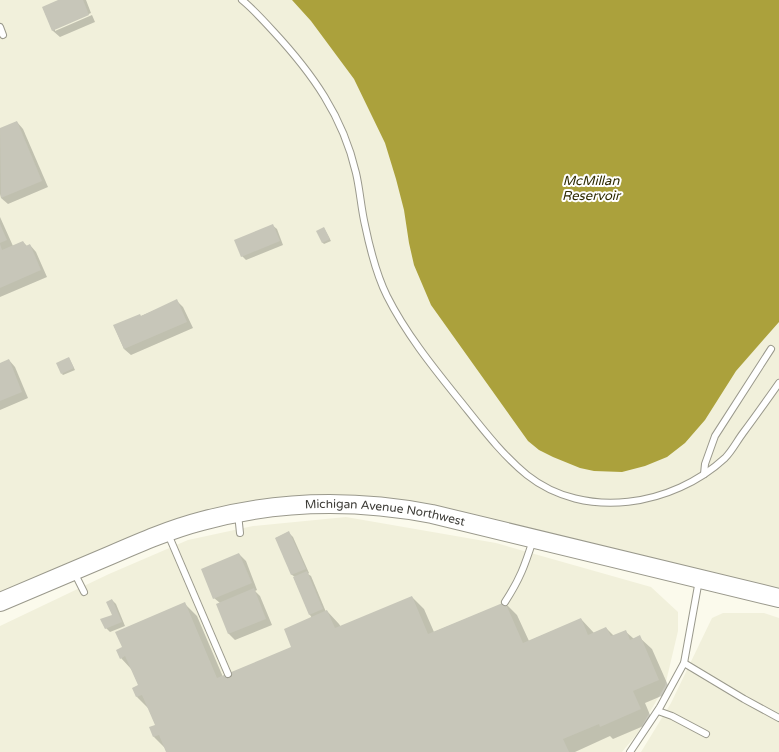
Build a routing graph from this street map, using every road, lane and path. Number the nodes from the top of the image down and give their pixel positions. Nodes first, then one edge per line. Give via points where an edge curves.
1 (242, 0) edge
2 (0, 27) edge
3 (4, 35) dead end
4 (771, 349) dead end
5 (779, 383) edge
6 (704, 474) junction
7 (238, 512) junction
8 (167, 532) junction
9 (240, 533) dead end
10 (534, 538) junction
11 (74, 571) junction
12 (700, 578) junction
13 (84, 592) dead end
14 (779, 598) edge
15 (0, 602) edge
16 (505, 602) dead end
17 (684, 663) junction
18 (228, 674) dead end
19 (658, 711) junction
20 (779, 718) edge
21 (706, 734) dead end
22 (630, 752) edge

1 - 6 lane via 306,68 329,103 347,139 374,261 387,296 434,369 510,460 529,477 556,492 569,498 599,503 632,501 664,494
2 - 3 lane
4 - 6 lane via 715,436
5 - 6 lane via 726,457
7 - 8 main road, Michigan Avenue Northwest
7 - 9 lane
7 - 10 main road, Michigan Avenue Northwest via 291,504 386,506
8 - 11 main road, Michigan Avenue Northwest
8 - 18 lane
10 - 12 main road, Michigan Avenue Northwest
10 - 16 lane via 521,574
11 - 13 lane
11 - 15 main road, Michigan Avenue Northwest
12 - 14 main road, Michigan Avenue Northwest
12 - 17 lane
17 - 19 lane
17 - 20 lane
19 - 21 lane
19 - 22 lane

